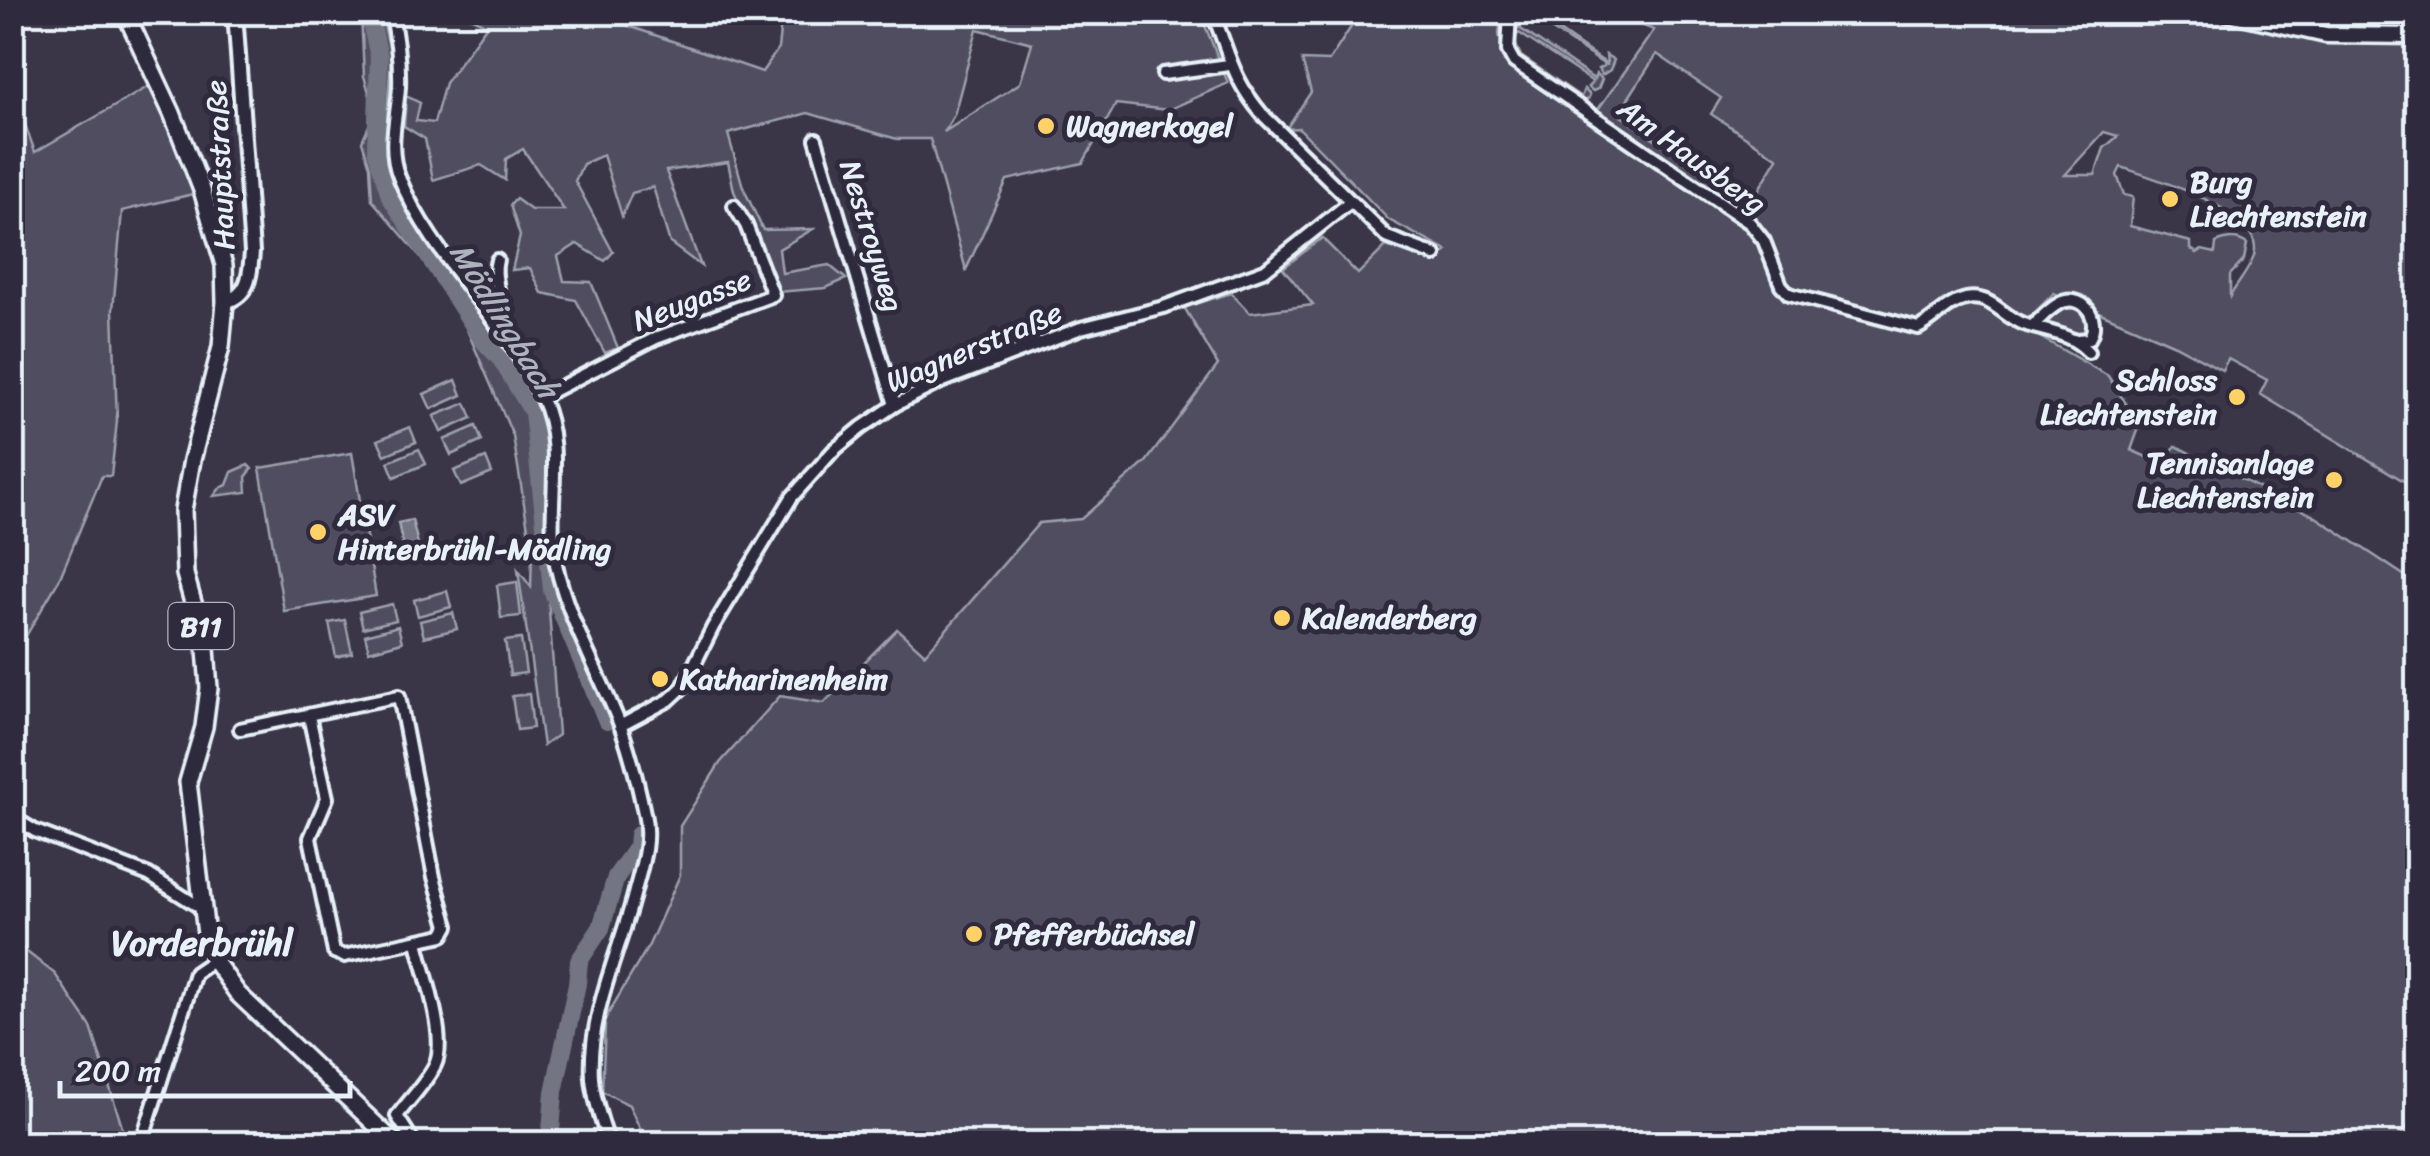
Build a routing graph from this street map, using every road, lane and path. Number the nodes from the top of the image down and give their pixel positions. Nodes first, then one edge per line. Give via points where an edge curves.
1 (125, 12) edge
2 (236, 12) edge
3 (392, 12) edge
4 (1212, 12) edge
5 (1510, 12) edge
6 (2224, 12) edge
7 (2418, 36) edge
8 (1230, 65) junction
9 (1163, 74) dead end
10 (816, 140) dead end
11 (1349, 203) junction
12 (734, 206) dead end
13 (1436, 255) dead end
14 (497, 260) dead end
15 (226, 302) junction
16 (2032, 326) junction
17 (498, 329) junction
18 (2078, 340) junction
19 (2088, 352) dead end
20 (541, 397) junction
21 (895, 405) junction
22 (310, 716) junction
23 (620, 726) junction
24 (240, 729) dead end
25 (12, 817) edge
26 (201, 908) junction
27 (418, 942) junction
28 (214, 960) junction
29 (141, 1144) edge
30 (396, 1144) edge
31 (415, 1144) edge
32 (609, 1144) edge

1 - 15 main road, B11 via 202,190 224,265
2 - 15 street, Hauptstraße via 252,252 250,280 238,299
3 - 17 street via 399,88 391,151 398,176 424,226
4 - 8 street
5 - 16 street, Am Hausberg via 1508,51 1514,62 1750,224 1789,294 1918,328 1971,298
6 - 7 main road via 2326,35
8 - 9 street
8 - 11 street via 1262,114
10 - 21 street, Nestroyweg
11 - 13 street via 1387,237
11 - 21 street, Wagnerstraße via 1264,270 1164,307 1081,328
12 - 20 street, Neugasse via 774,295 656,338
14 - 17 street
15 - 26 main road, B11 via 183,510 186,574 209,688 188,782
16 - 18 street, Am Hausberg
16 - 18 street via 2058,304 2087,306 2096,328 2089,339
17 - 20 street
18 - 19 street
20 - 23 street via 553,439 555,560
21 - 23 street, Wagnerstraße via 834,450 792,497 683,688
22 - 24 street
22 - 27 street via 327,798 310,838 334,952 344,956
22 - 27 street via 399,696 448,926 443,935
23 - 32 street via 645,816 646,850 598,1008 592,1076
25 - 26 street via 149,875
26 - 28 main road, B11
27 - 31 street via 438,1056 397,1116
28 - 29 street via 195,973
28 - 30 main road, B11 via 238,994

